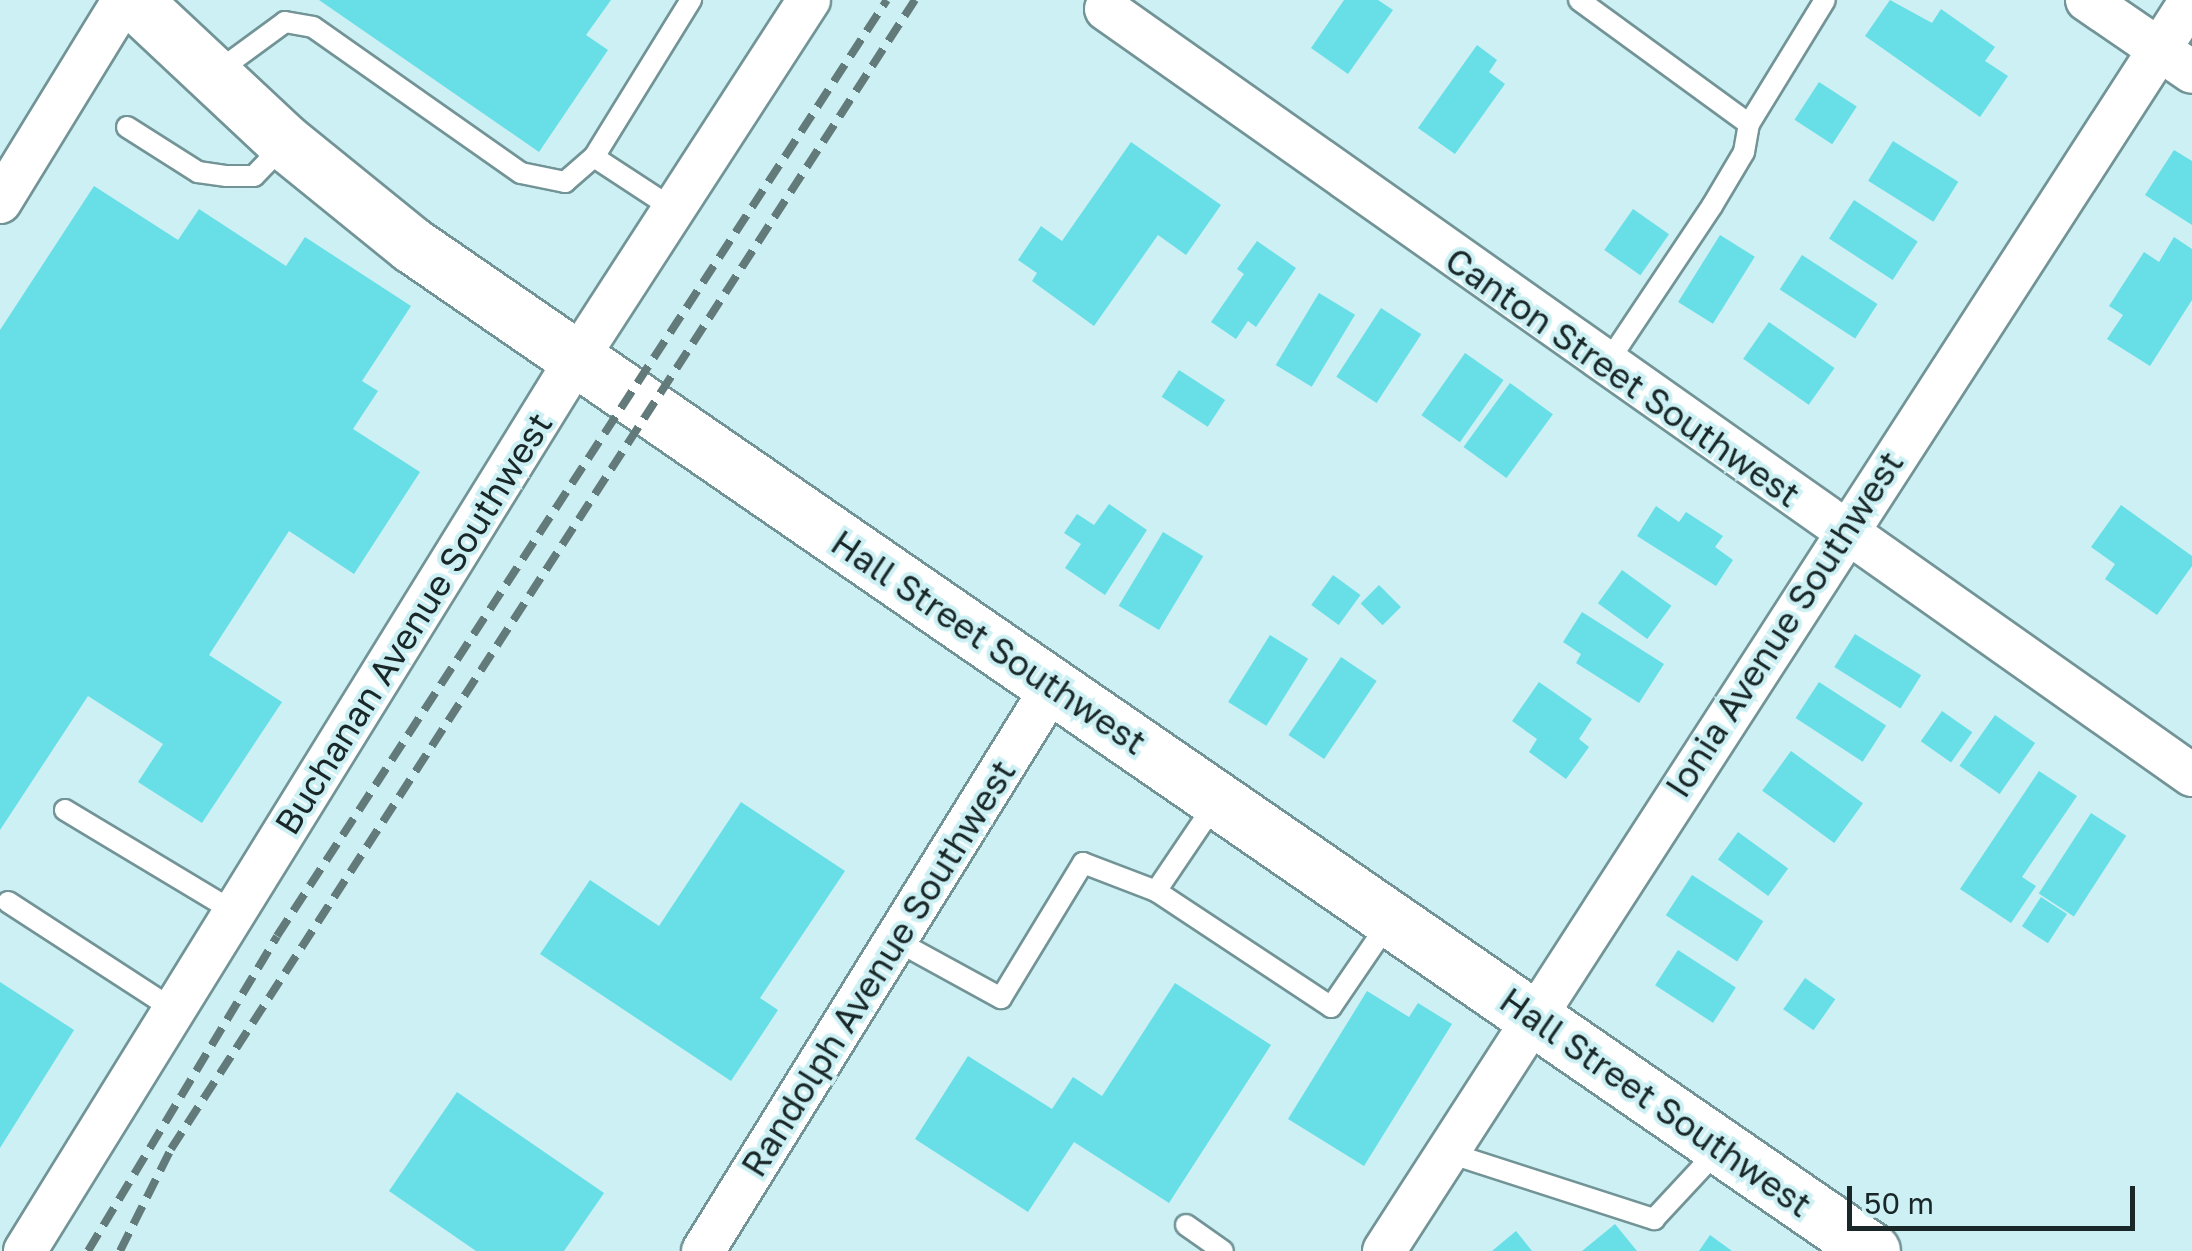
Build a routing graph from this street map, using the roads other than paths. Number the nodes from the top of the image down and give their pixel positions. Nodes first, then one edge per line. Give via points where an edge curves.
1 (124, 0) edge
2 (132, 0) edge
3 (690, 0) edge
4 (810, 0) edge
5 (1579, 0) edge
6 (1825, 0) edge
7 (2088, 0) edge
8 (2191, 0) edge
9 (1109, 4) edge
10 (2175, 61) edge
11 (213, 75) junction
12 (1749, 124) junction
13 (127, 127) dead end
14 (286, 143) junction
15 (594, 156) junction
16 (0, 202) edge
17 (674, 210) junction
18 (576, 360) junction
19 (1606, 366) junction
20 (1842, 532) junction
21 (1053, 686) junction
22 (2192, 776) edge
23 (1218, 799) junction
24 (65, 810) dead end
25 (1156, 891) junction
26 (8, 902) dead end
27 (235, 912) junction
28 (1391, 919) junction
29 (895, 940) junction
30 (174, 1010) junction
31 (1532, 1016) junction
32 (1721, 1146) junction
33 (1446, 1152) junction
34 (1186, 1225) dead end
35 (25, 1251) edge
36 (703, 1251) edge
37 (1222, 1251) edge
38 (1384, 1251) edge
39 (1872, 1251) edge

1 - 16 street
2 - 11 main road, Hall Street Southwest
3 - 15 lane
4 - 17 street, Buchanan Avenue Southwest
5 - 12 lane
6 - 12 lane
7 - 10 street
8 - 10 street, Ionia Avenue Southwest
9 - 19 street, Canton Street Southwest
10 - 20 street, Ionia Avenue Southwest
11 - 14 main road, Hall Street Southwest
11 - 15 lane via 285,22 314,28 521,173 565,182
12 - 19 lane via 1744,152
13 - 14 lane via 198,172 227,176 254,176
14 - 18 main road, Hall Street Southwest via 412,246
15 - 17 lane
17 - 18 street, Buchanan Avenue Southwest
18 - 21 main road, Hall Street Southwest
18 - 27 street, Buchanan Avenue Southwest
19 - 20 street, Canton Street Southwest
20 - 22 street, Canton Street Southwest
20 - 31 street, Ionia Avenue Southwest
21 - 23 main road, Hall Street Southwest
21 - 29 street, Randolph Avenue Southwest
23 - 25 lane
23 - 28 main road, Hall Street Southwest
24 - 27 lane
25 - 28 lane via 1331,1007
25 - 29 lane via 1083,863 1002,998
26 - 30 lane
27 - 30 street, Buchanan Avenue Southwest
28 - 31 main road, Hall Street Southwest
29 - 36 street, Randolph Avenue Southwest
30 - 35 street, Buchanan Avenue Southwest
31 - 32 main road, Hall Street Southwest
31 - 33 street, Ionia Avenue Southwest
32 - 33 lane via 1654,1219
32 - 39 main road, Hall Street Southwest
33 - 38 street, Ionia Avenue Southwest
34 - 37 lane

